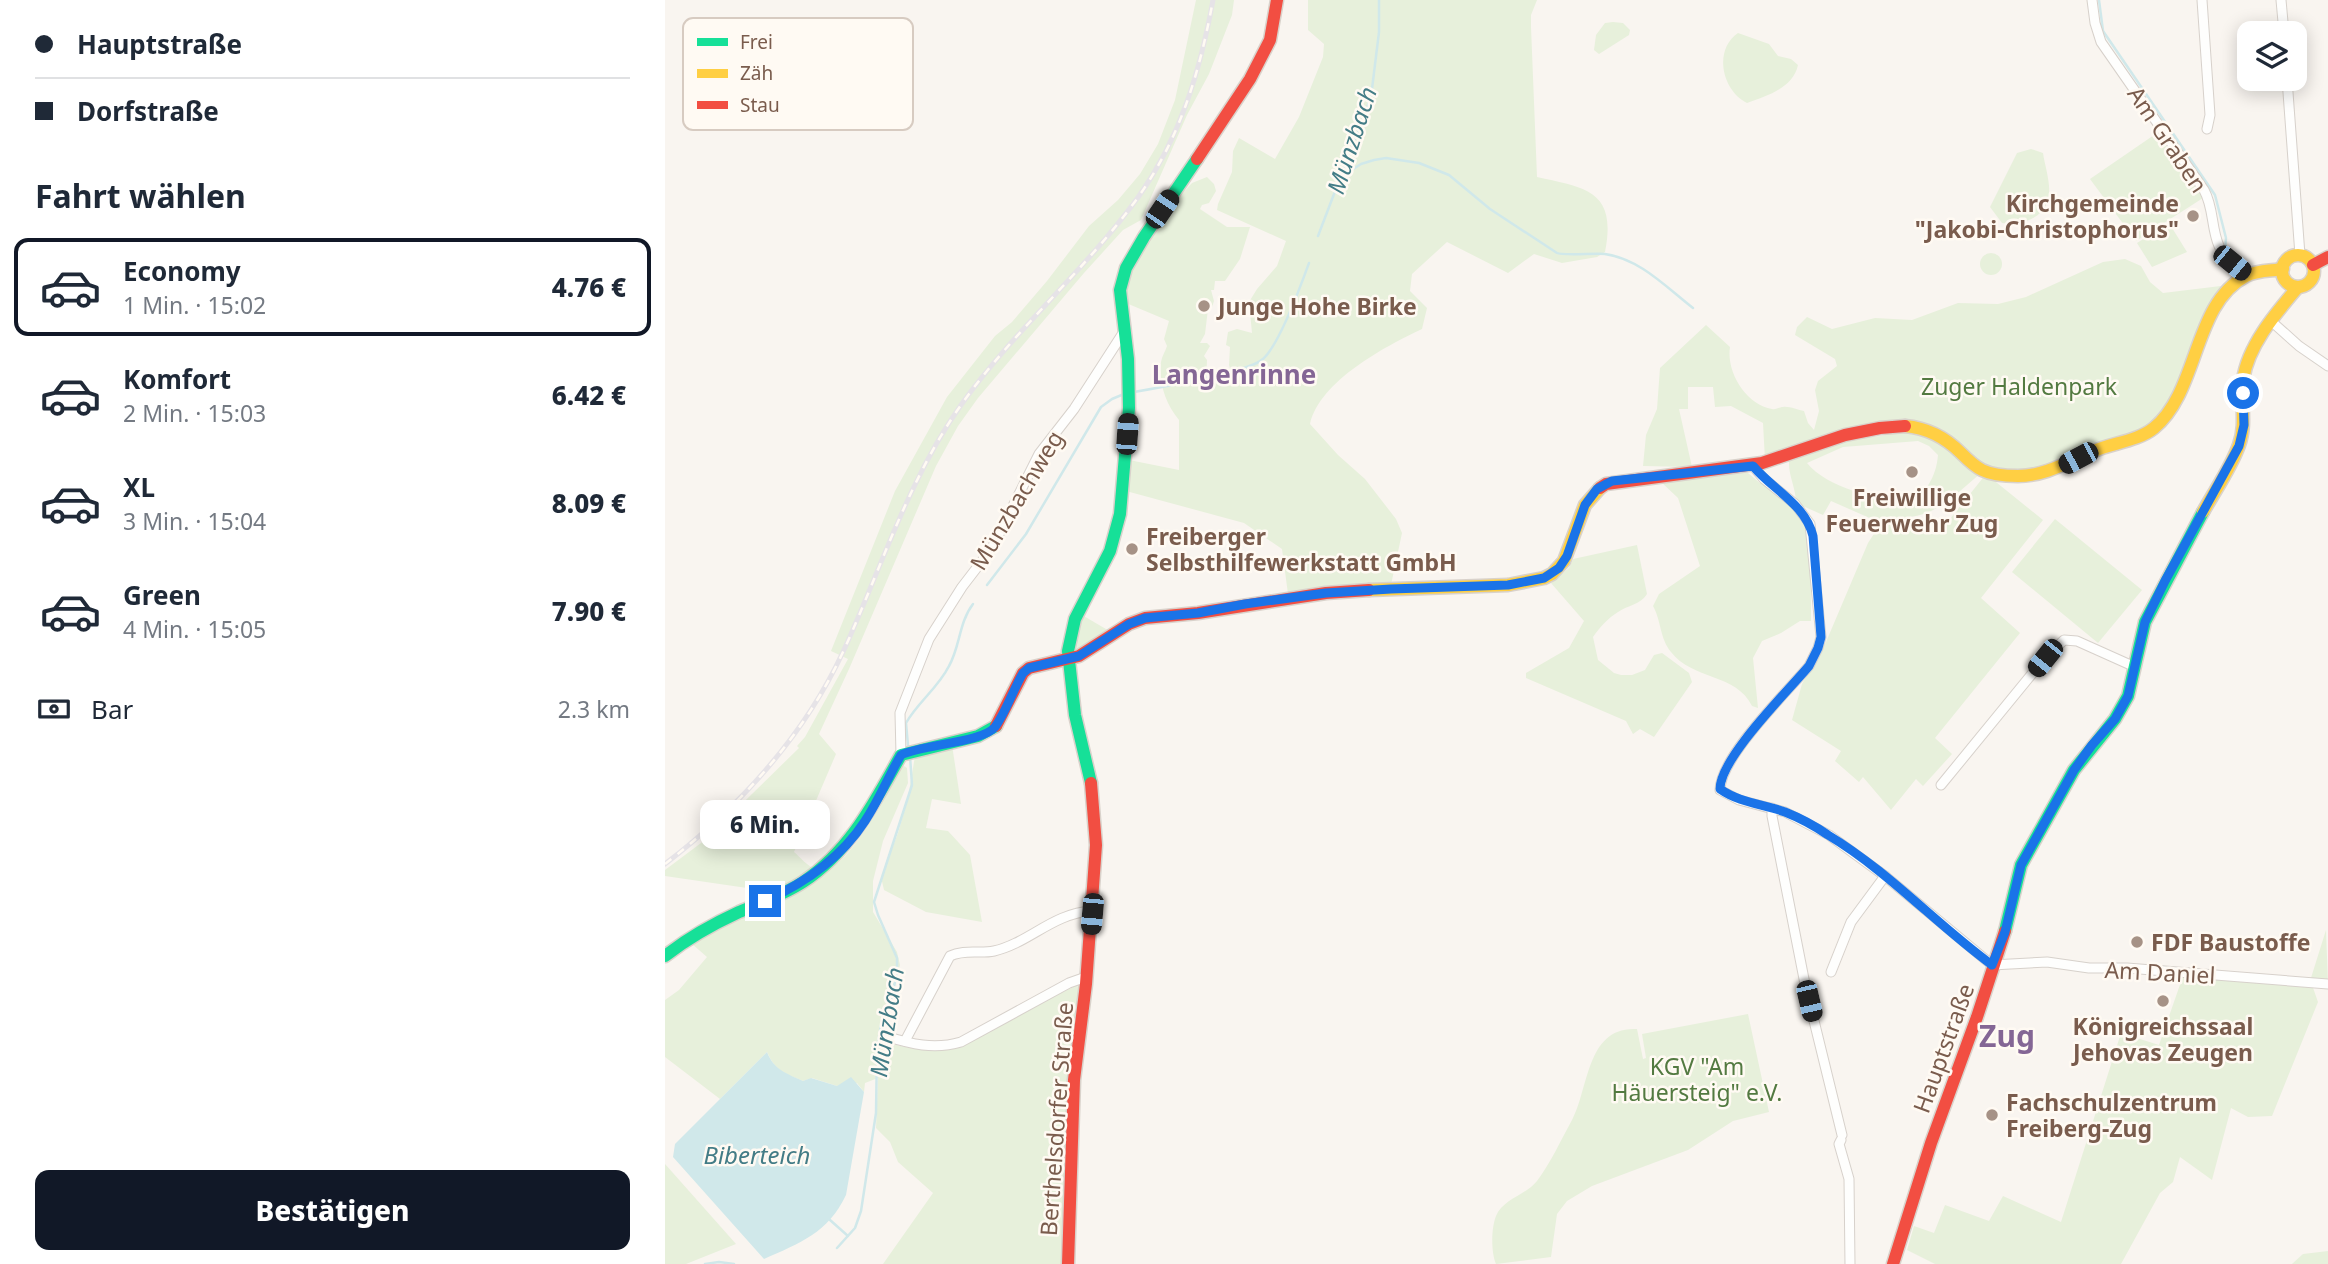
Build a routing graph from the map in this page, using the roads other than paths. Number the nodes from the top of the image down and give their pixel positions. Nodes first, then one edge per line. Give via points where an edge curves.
1 (1276, 0) edge
2 (2092, 0) edge
3 (2202, 0) edge
4 (2281, 0) edge
5 (2283, 21) edge
6 (2288, 91) edge
7 (2207, 129) dead end
8 (2300, 256) junction
9 (2328, 257) edge
10 (2313, 265) junction
11 (2283, 269) junction
12 (2245, 276) junction
13 (2293, 285) junction
14 (2271, 321) junction
15 (1125, 330) junction
16 (2328, 366) edge
17 (1753, 466) junction
18 (1068, 659) junction
19 (2135, 667) junction
20 (907, 752) junction
21 (1941, 785) dead end
22 (1772, 808) junction
23 (1885, 876) junction
24 (1092, 911) junction
25 (665, 956) edge
26 (1992, 965) junction
27 (1831, 972) dead end
28 (1086, 977) junction
29 (2328, 984) edge
30 (885, 1036) dead end
31 (905, 1041) junction
32 (1068, 1264) edge
33 (1850, 1264) edge
34 (1893, 1264) edge

1 - 15 street, Berthelsdorfer Straße via 1270,40 1253,74 1126,268 1120,290
2 - 12 street, Am Graben via 2101,42 2204,190 2219,246
3 - 7 street via 2210,116
4 - 5 street
6 - 8 street
8 - 10 street
8 - 11 street via 2289,258
9 - 10 street
10 - 13 street via 2310,281
11 - 12 street
11 - 13 street via 2283,276
12 - 17 street via 2218,302 2174,403 2154,429 2065,466 2016,477 1984,471 1924,427 1895,426 1830,439
13 - 14 street, Hauptstraße
14 - 16 street
14 - 19 street, Hauptstraße via 2244,374 2244,425 2239,446 2145,622
15 - 18 street, Berthelsdorfer Straße via 1129,408 1120,514 1109,551 1075,619
15 - 20 street, Münzbachweg via 1074,409 1038,454 992,548 929,639 900,713
17 - 18 street via 1606,484 1585,505 1559,568 1532,582 1326,593 1145,618
17 - 22 street via 1810,524 1821,628 1809,666 1758,725 1722,777 1720,789 1729,796
18 - 20 street via 1036,665 1023,673 990,731
18 - 24 street, Berthelsdorfer Straße via 1091,782 1096,845
19 - 21 street via 2077,641 2064,640
19 - 26 street, Hauptstraße via 2128,696 2115,719 2074,770 2021,865
20 - 25 street via 853,838 821,868 791,889 697,934
22 - 23 street via 1829,835
22 - 33 street via 1849,1179
23 - 26 street
23 - 27 street via 1851,922
24 - 28 street, Berthelsdorfer Straße
24 - 31 street via 1071,914 996,951 950,956
26 - 29 street, Am Daniel via 2047,962
26 - 34 street, Hauptstraße
28 - 31 street, Berthelsdorfer Straße via 961,1042 934,1047
28 - 32 street, Berthelsdorfer Straße via 1075,1080
30 - 31 street, Berthelsdorfer Straße

